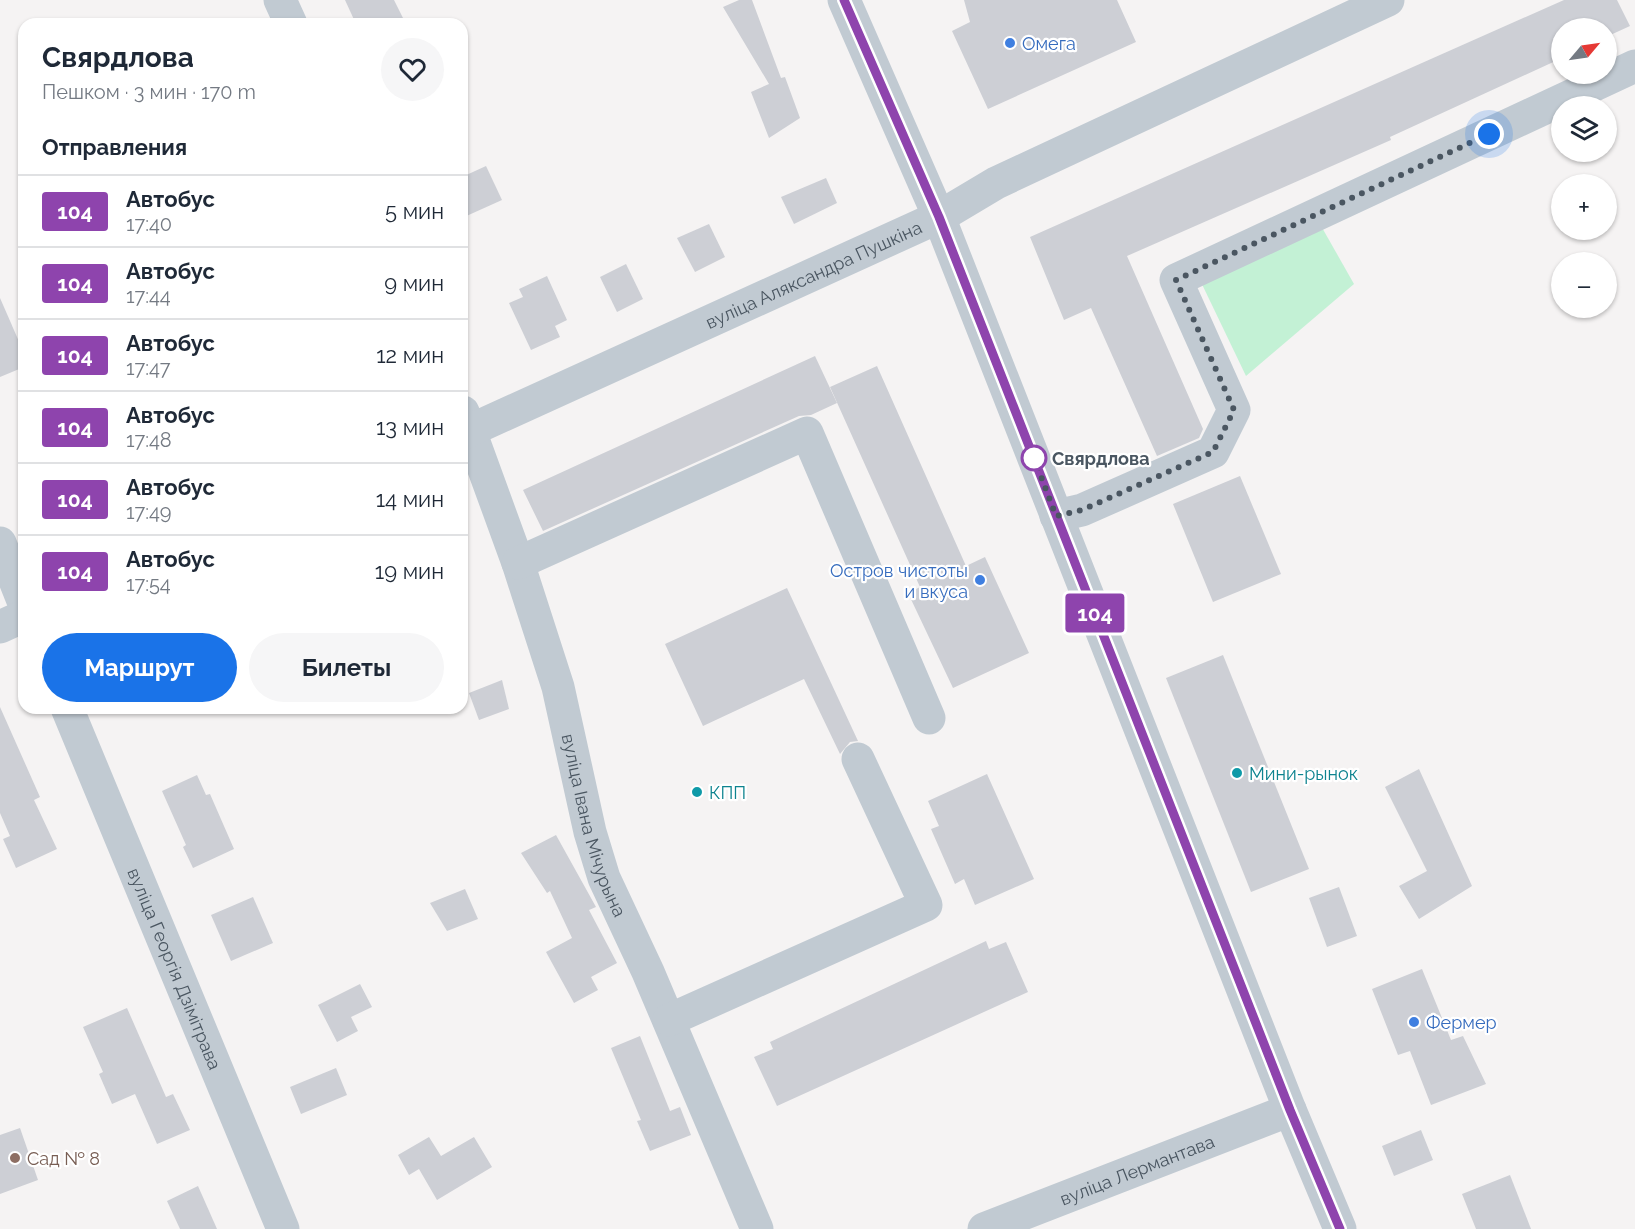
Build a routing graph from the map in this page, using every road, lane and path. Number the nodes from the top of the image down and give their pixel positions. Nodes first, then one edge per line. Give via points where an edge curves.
1 (280, 0) edge
2 (844, 0) edge
3 (1388, 0) edge
4 (288, 18) edge
5 (1635, 66) edge
6 (939, 217) junction
7 (468, 424) edge
8 (468, 433) edge
9 (1056, 516) junction
10 (0, 543) edge
11 (518, 563) junction
12 (18, 588) edge
13 (18, 619) edge
14 (0, 627) edge
15 (69, 714) edge
16 (929, 718) dead end
17 (858, 759) dead end
18 (669, 1020) junction
19 (1290, 1110) junction
20 (283, 1229) edge
21 (757, 1229) edge
22 (984, 1229) edge
23 (1340, 1229) edge

1 - 4 street
2 - 6 street
3 - 6 street, вуліца Аляксандра Пушкіна via 996,183
5 - 9 street via 1176,280 1234,410 1213,452 1082,510
6 - 7 street, вуліца Аляксандра Пушкіна
6 - 9 street
8 - 11 street, вуліца Івана Мічурына
9 - 19 street
10 - 12 street
11 - 16 street via 807,433
11 - 18 street, вуліца Івана Мічурына via 558,687 604,878
13 - 14 street
15 - 20 street, вуліца Георгія Дзімітрава
17 - 18 street via 926,905
18 - 21 street, вуліца Івана Мічурына
19 - 22 street, вуліца Лермантава
19 - 23 street

